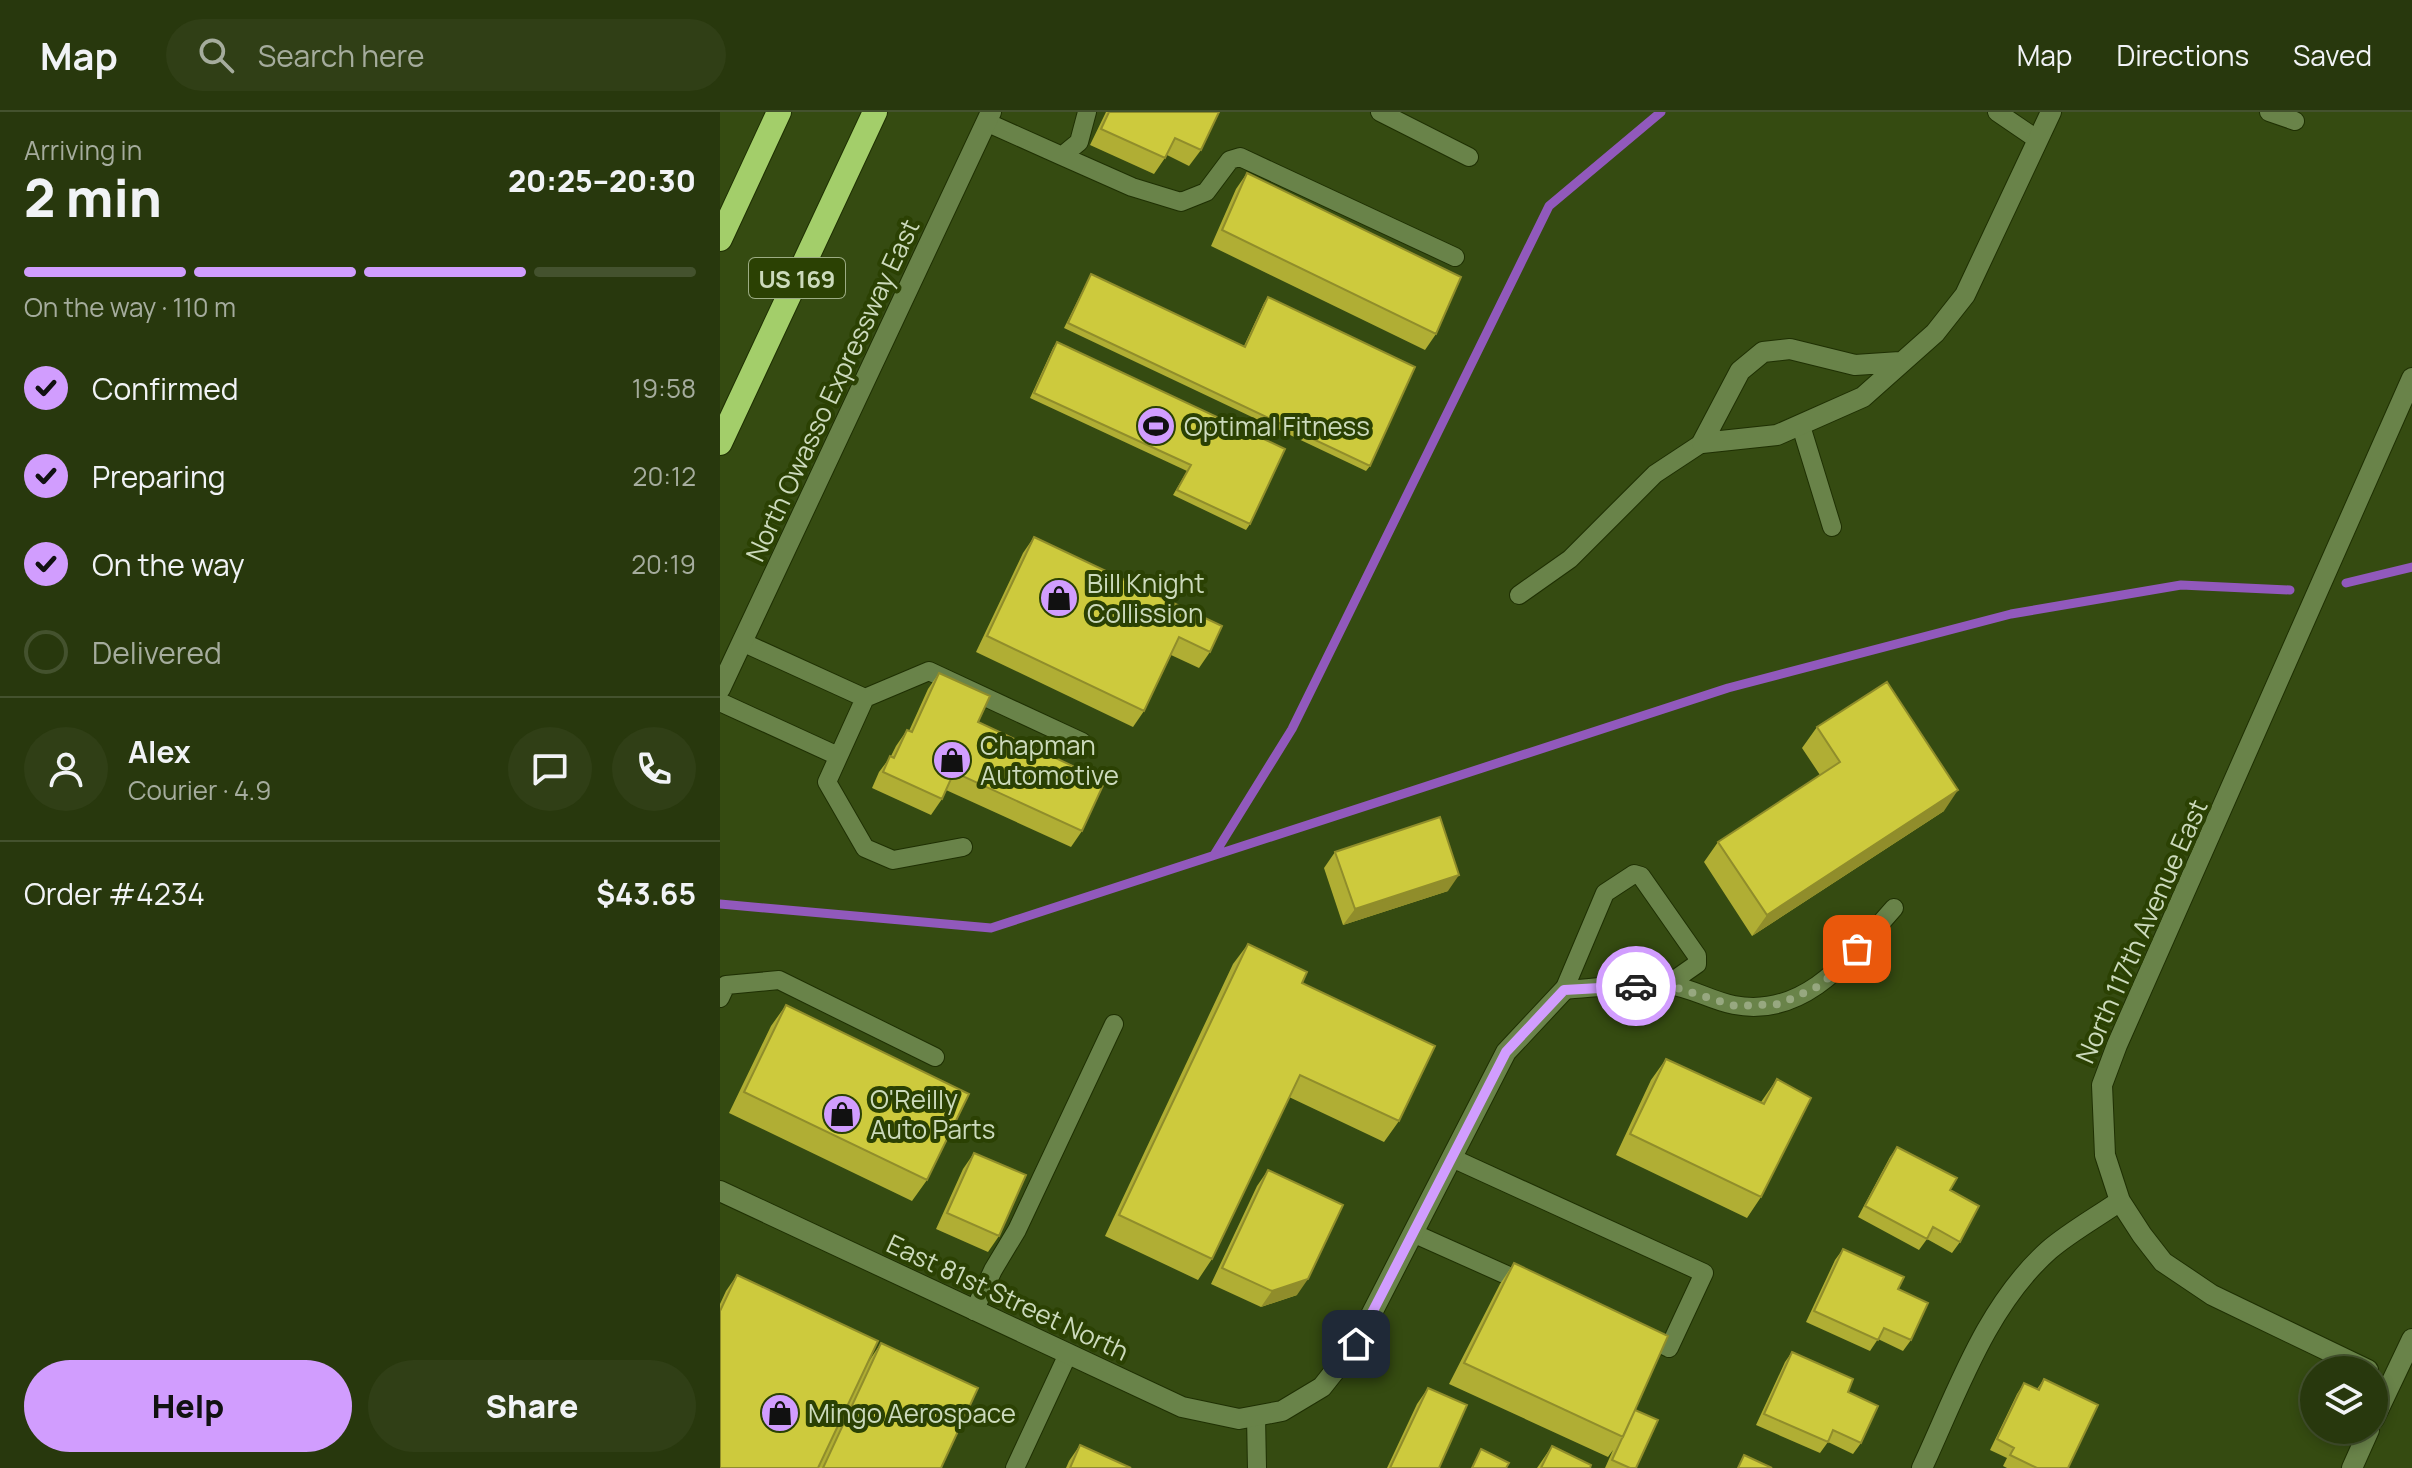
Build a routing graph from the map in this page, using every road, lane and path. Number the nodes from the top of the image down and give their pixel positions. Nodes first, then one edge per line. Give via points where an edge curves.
1 (779, 112) edge
2 (875, 112) edge
3 (1087, 112) edge
4 (1380, 112) edge
5 (1997, 112) edge
6 (2051, 112) edge
7 (2269, 112) edge
8 (989, 117) edge
9 (2295, 121) dead end
10 (2038, 140) junction
11 (1062, 156) junction
12 (1469, 157) dead end
13 (720, 239) edge
14 (1455, 257) dead end
15 (1900, 362) junction
16 (2412, 378) edge
17 (1801, 426) junction
18 (720, 443) edge
19 (1702, 443) junction
20 (1832, 527) dead end
21 (1519, 595) dead end
22 (742, 642) junction
23 (720, 689) edge
24 (865, 698) junction
25 (720, 702) edge
26 (1082, 742) dead end
27 (838, 756) junction
28 (963, 847) dead end
29 (1894, 908) dead end
30 (1667, 985) junction
31 (1564, 990) junction
32 (720, 998) edge
33 (1114, 1024) dead end
34 (935, 1057) dead end
35 (1452, 1158) junction
36 (720, 1191) edge
37 (2120, 1201) junction
38 (1415, 1234) junction
39 (1542, 1291) edge
40 (974, 1311) junction
41 (1627, 1329) edge
42 (2412, 1339) edge
43 (1068, 1354) junction
44 (2339, 1356) edge
45 (2388, 1370) edge
46 (1256, 1416) junction
47 (2363, 1444) edge
48 (1015, 1468) edge
49 (1257, 1468) edge
50 (1922, 1468) edge
51 (2352, 1468) edge

1 - 13 highway, US 169
2 - 18 highway, US 169
3 - 11 lane via 1079,142
4 - 12 lane
5 - 10 lane
6 - 10 street
7 - 9 lane
8 - 11 lane
8 - 22 street, North Owasso Expressway East
10 - 15 street via 1965,295 1935,333
11 - 14 lane via 1181,202 1206,192 1230,160 1240,157
15 - 17 street via 1863,397
15 - 19 street via 1855,365 1790,349 1763,352 1740,371
16 - 37 street, North 117th Avenue East via 2102,1085 2105,1155
17 - 19 street via 1777,435
17 - 20 lane
19 - 21 lane via 1655,474 1570,559
22 - 23 street, North Owasso Expressway East
22 - 24 lane
24 - 26 lane via 929,671
24 - 27 lane
25 - 27 lane
27 - 28 lane via 827,782 865,848 893,860
29 - 30 lane via 1830,978 1780,1004 1735,1006
30 - 31 lane
30 - 31 lane via 1697,964 1697,956 1641,876 1634,874 1605,893
31 - 35 street via 1506,1052
32 - 34 lane via 726,985 779,980
33 - 40 lane
35 - 38 street
35 - 41 lane via 1704,1273 1669,1348
36 - 40 street, East 81st Street North
37 - 44 street via 2163,1262 2212,1295
37 - 50 street via 2050,1249 2020,1280 1994,1317
38 - 39 lane
38 - 46 street, East 81st Street North via 1356,1344 1322,1387 1282,1411
40 - 43 street, East 81st Street North
42 - 45 street
43 - 46 street, East 81st Street North via 1182,1407 1239,1419
43 - 48 lane
46 - 49 lane
47 - 51 street

